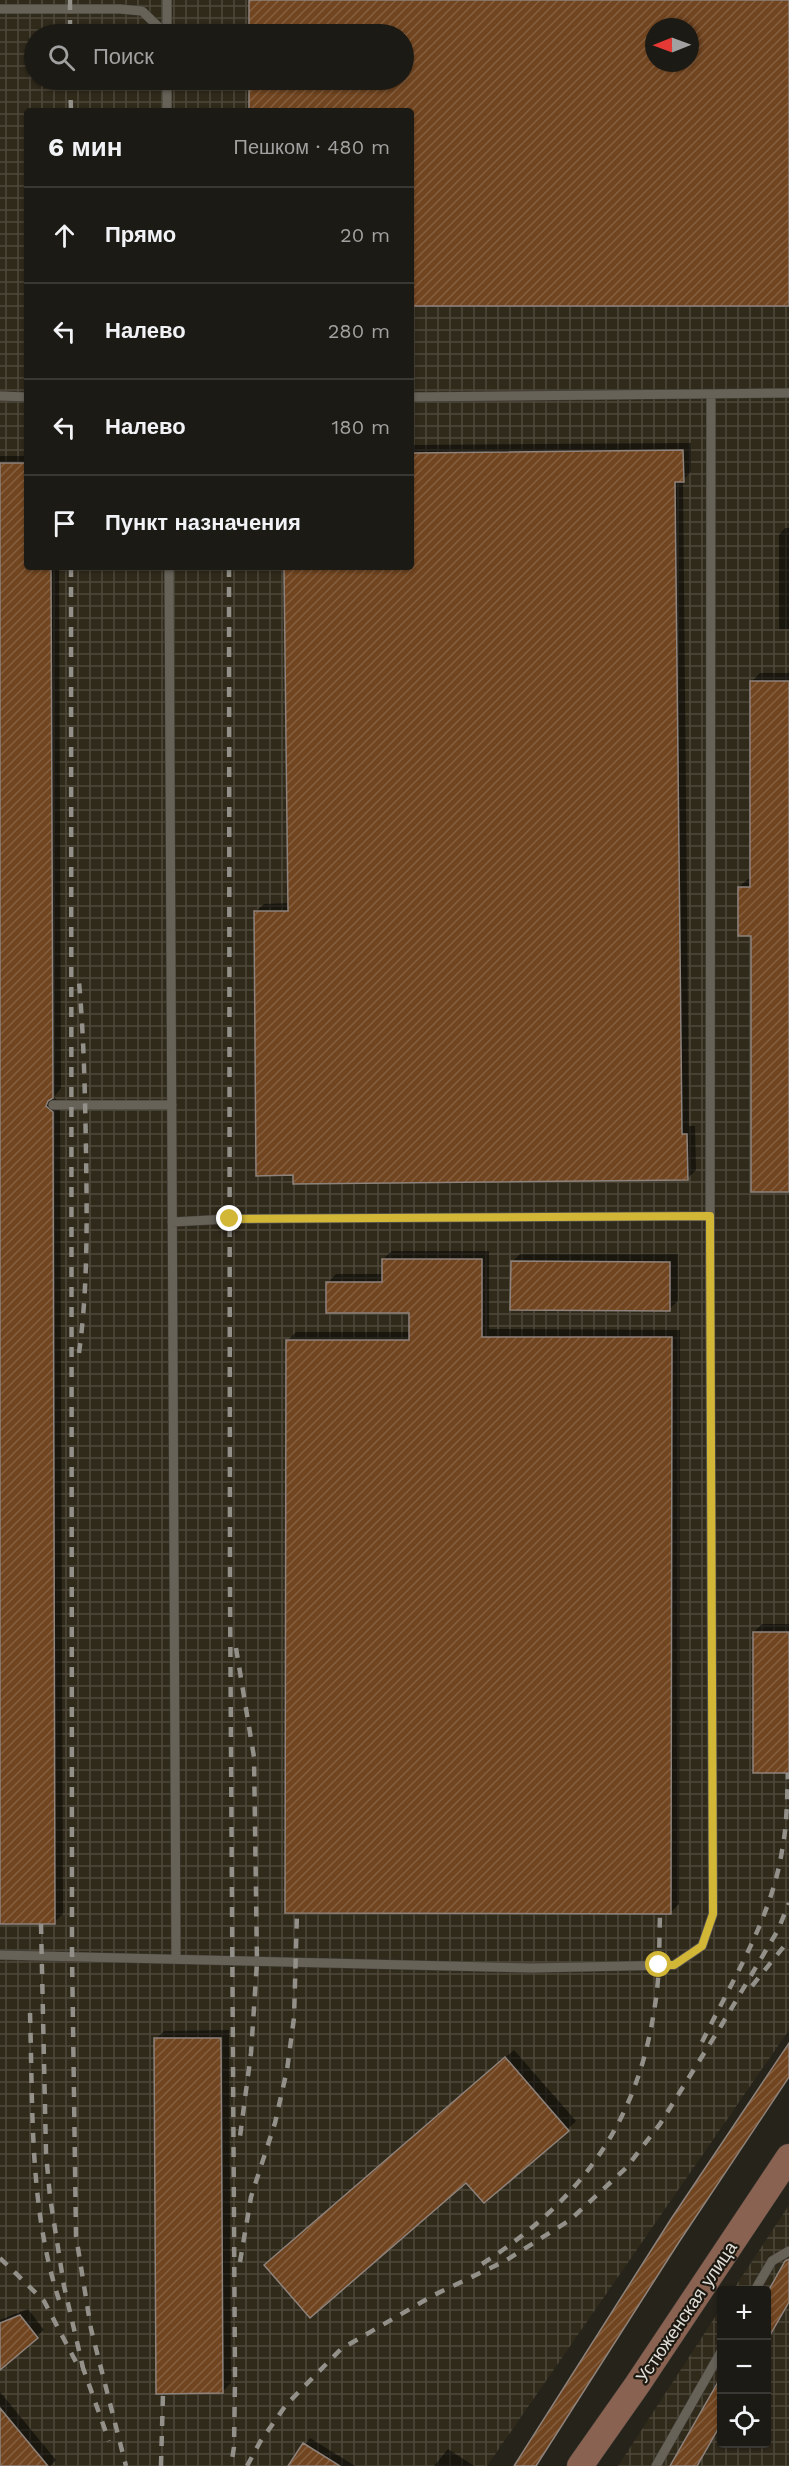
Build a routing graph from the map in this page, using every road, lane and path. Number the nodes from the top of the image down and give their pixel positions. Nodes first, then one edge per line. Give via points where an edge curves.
1 (167, 0) edge
2 (0, 9) edge
3 (156, 24) edge
4 (166, 24) edge
5 (167, 90) edge
6 (167, 108) edge
7 (789, 393) edge
8 (0, 396) edge
9 (711, 396) junction
10 (24, 397) edge
11 (414, 397) edge
12 (169, 570) edge
13 (53, 1105) dead end
14 (172, 1105) junction
15 (710, 1216) junction
16 (172, 1222) junction
17 (0, 1955) edge
18 (176, 1959) junction
19 (789, 2157) edge
20 (789, 2251) edge
21 (757, 2286) edge
22 (717, 2359) edge
23 (580, 2466) edge
24 (656, 2466) edge

1 - 4 lane
2 - 3 lane via 142,11
5 - 6 lane
7 - 9 lane
8 - 10 lane
9 - 11 lane
9 - 15 lane
12 - 14 lane
13 - 14 lane
14 - 16 lane
15 - 16 lane
15 - 18 lane via 713,1914 702,1946 674,1965 532,1968
16 - 18 lane
17 - 18 lane
19 - 23 main road, Устюженская улица
20 - 21 lane via 772,2261
22 - 24 lane

